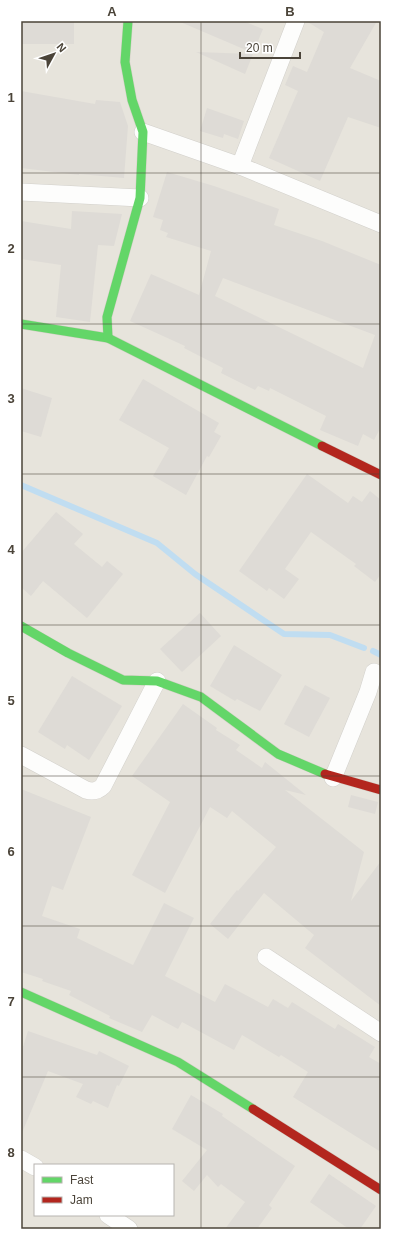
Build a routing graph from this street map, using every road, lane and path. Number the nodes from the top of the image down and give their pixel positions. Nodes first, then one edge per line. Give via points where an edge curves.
1 (128, 21) edge
2 (296, 21) edge
3 (143, 132) junction
4 (240, 166) junction
5 (21, 192) edge
6 (140, 198) junction
7 (381, 224) edge
8 (21, 324) edge
9 (108, 338) junction
10 (381, 475) edge
11 (21, 626) edge
12 (374, 672) dead end
13 (157, 681) junction
14 (21, 755) edge
15 (333, 778) junction
16 (381, 790) edge
17 (266, 957) dead end
18 (21, 992) edge
19 (381, 1033) edge
20 (21, 1159) edge
21 (34, 1166) edge
22 (381, 1190) edge
23 (110, 1216) edge
24 (129, 1229) edge

1 - 3 street via 125,62 132,100
2 - 4 street
3 - 4 street
3 - 6 street
4 - 7 street
5 - 6 street
6 - 9 street via 108,317
8 - 9 street
9 - 10 street
11 - 13 street via 123,680
12 - 15 street
13 - 14 street via 104,786 100,789 86,790
13 - 15 street via 201,697 278,754
15 - 16 street
17 - 19 street
18 - 22 street via 178,1062
20 - 21 street
23 - 24 street

